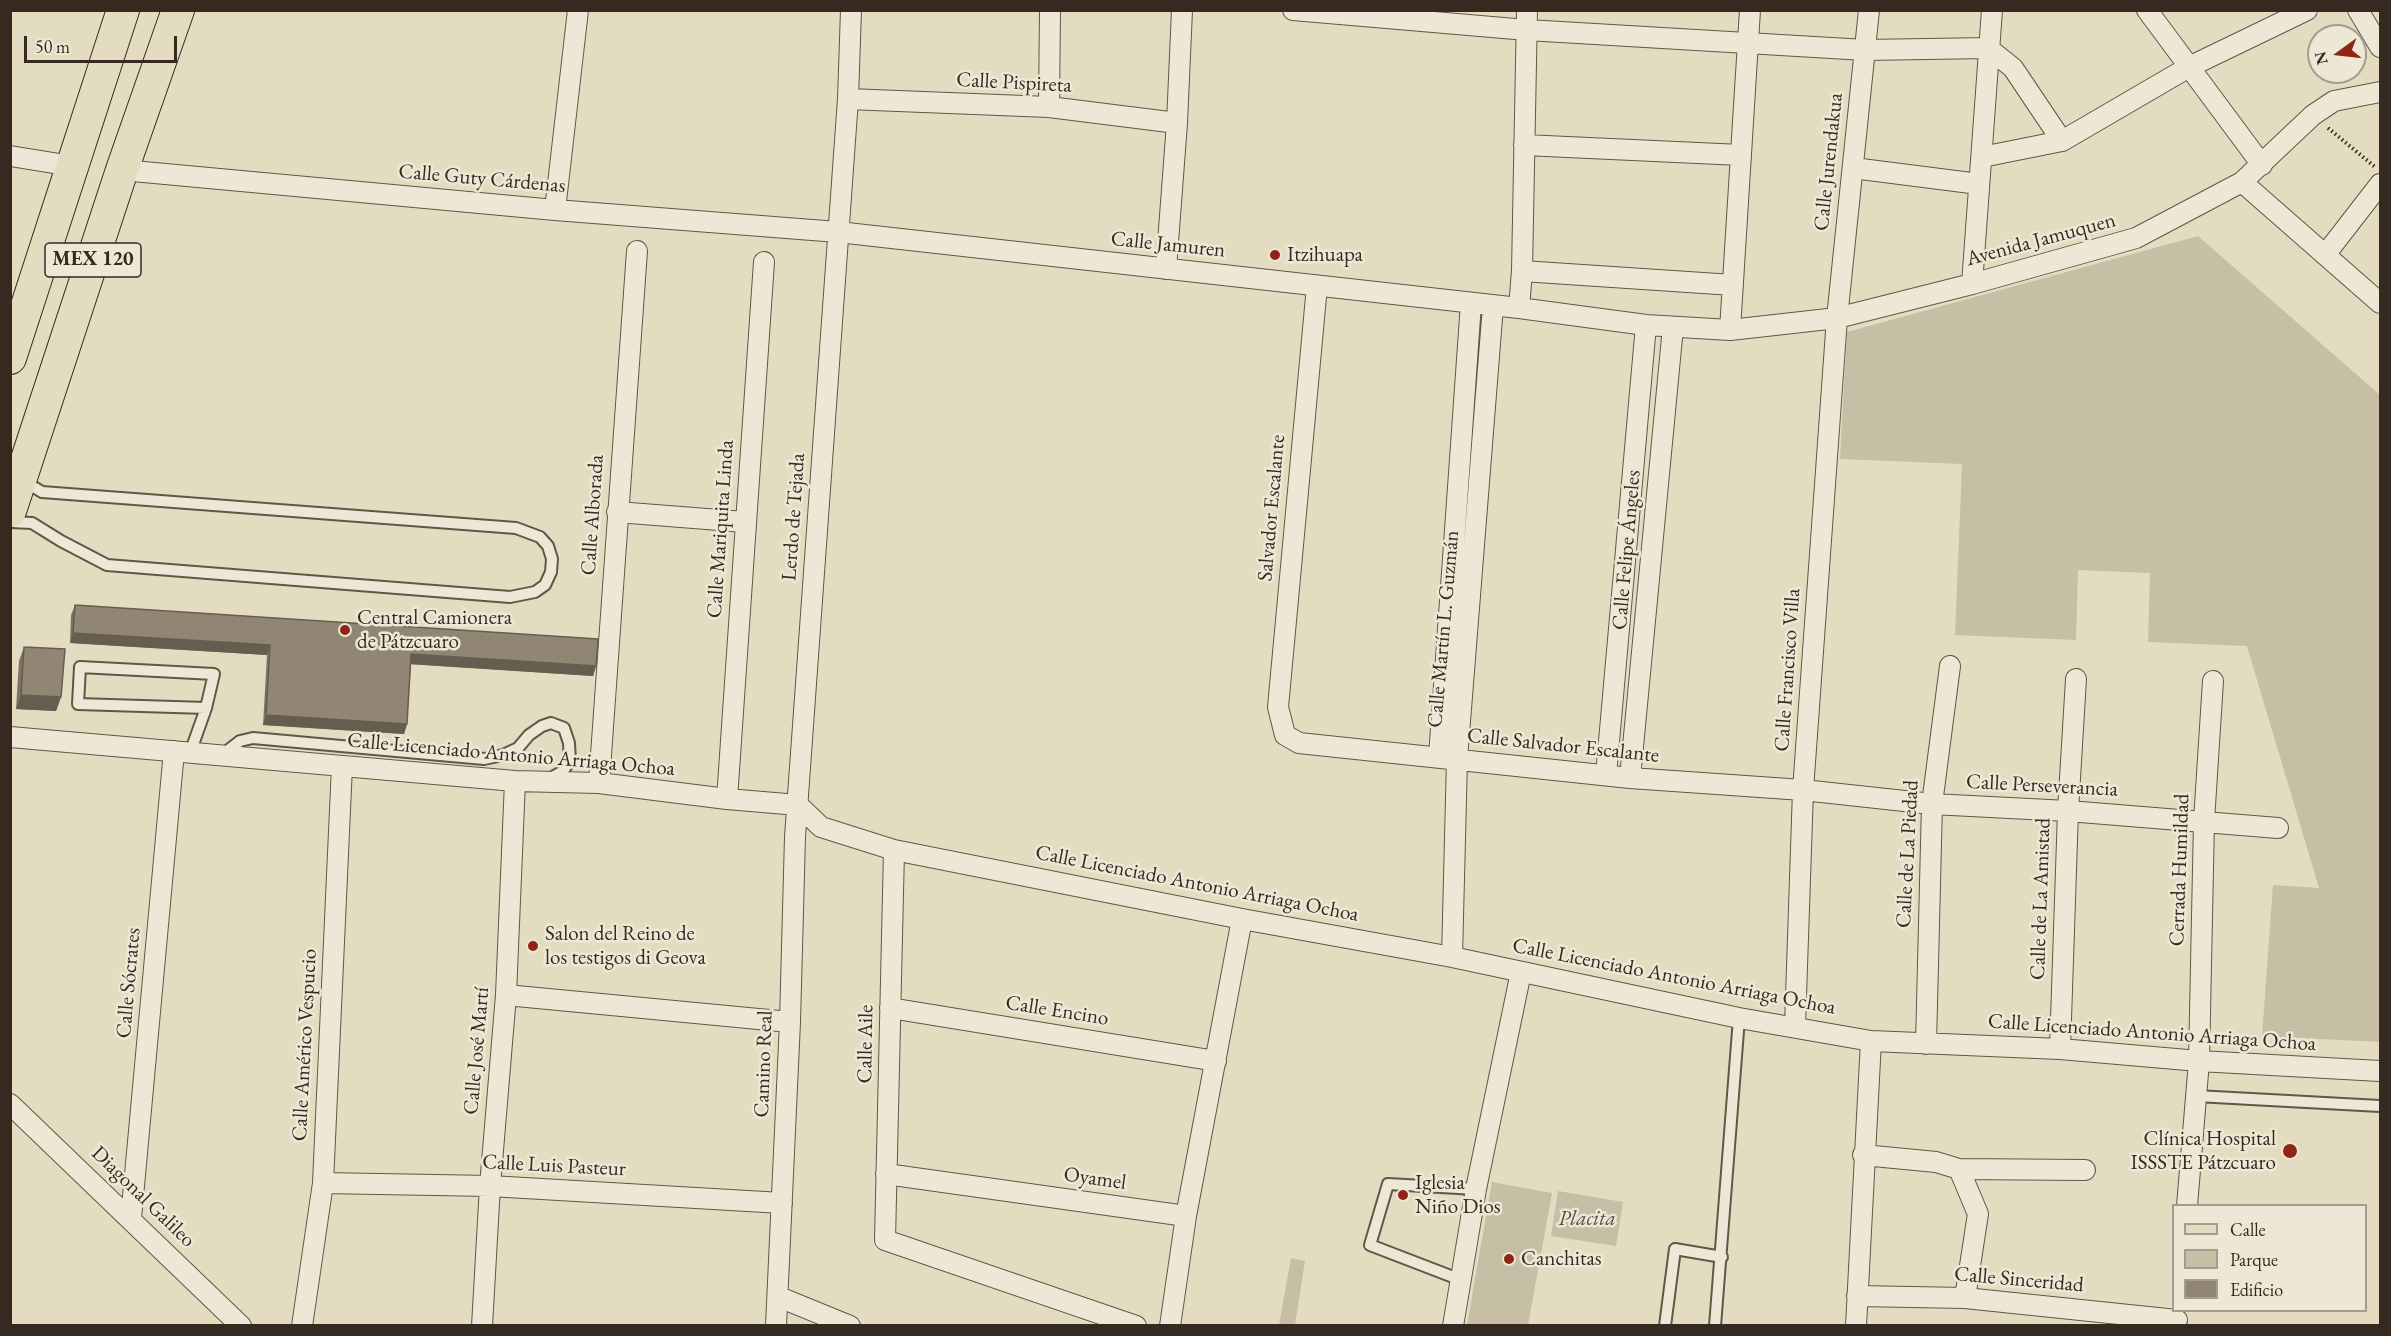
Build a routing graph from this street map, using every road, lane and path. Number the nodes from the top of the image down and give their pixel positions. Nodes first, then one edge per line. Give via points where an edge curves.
1 (123, 10) edge
2 (178, 10) edge
3 (578, 10) edge
4 (851, 10) edge
5 (1050, 10) edge
6 (1182, 10) edge
7 (1293, 10) edge
8 (1750, 10) edge
9 (1869, 10) edge
10 (1992, 10) edge
11 (2147, 10) edge
12 (2307, 10) edge
13 (2358, 10) edge
14 (1527, 20) edge
15 (1749, 43) junction
16 (2380, 47) edge
17 (1988, 48) junction
18 (1865, 50) junction
19 (2189, 67) junction
20 (2380, 92) edge
21 (848, 99) junction
22 (1049, 107) junction
23 (2313, 115) junction
24 (1177, 123) junction
25 (2062, 141) junction
26 (1524, 145) junction
27 (1741, 155) junction
28 (10, 156) edge
29 (1982, 157) junction
30 (2262, 165) junction
31 (72, 166) junction
32 (1853, 168) junction
33 (122, 170) junction
34 (2380, 171) edge
35 (2242, 182) junction
36 (1979, 184) junction
37 (2380, 184) edge
38 (555, 210) junction
39 (838, 232) junction
40 (637, 251) dead end
41 (2325, 255) junction
42 (764, 261) dead end
43 (1166, 269) junction
44 (1522, 270) junction
45 (1972, 284) junction
46 (1733, 285) junction
47 (1317, 286) junction
48 (1471, 303) junction
49 (2380, 303) edge
50 (1493, 306) junction
51 (1519, 308) junction
52 (1837, 318) junction
53 (1646, 325) junction
54 (1673, 327) junction
55 (1730, 330) junction
56 (10, 358) edge
57 (21, 479) junction
58 (10, 511) edge
59 (618, 512) junction
60 (10, 522) edge
61 (745, 522) junction
62 (1454, 530) junction
63 (1475, 533) junction
64 (1627, 539) junction
65 (1652, 542) junction
66 (1950, 666) dead end
67 (2076, 679) dead end
68 (2213, 681) dead end
69 (206, 708) junction
70 (1285, 735) joint
71 (10, 737) edge
72 (182, 752) junction
73 (222, 755) junction
74 (1448, 758) junction
75 (342, 766) junction
76 (1606, 775) junction
77 (1630, 778) junction
78 (515, 781) junction
79 (547, 781) junction
80 (599, 783) junction
81 (1803, 790) junction
82 (727, 799) junction
83 (1932, 804) junction
84 (798, 805) junction
85 (2068, 811) junction
86 (2204, 821) junction
87 (2278, 828) dead end
88 (894, 849) junction
89 (1242, 919) junction
90 (1452, 957) junction
91 (1521, 972) junction
92 (506, 994) junction
93 (890, 1008) junction
94 (1739, 1018) junction
95 (790, 1022) junction
96 (1796, 1026) junction
97 (1871, 1041) junction
98 (1926, 1044) junction
99 (2060, 1049) junction
100 (1216, 1061) junction
101 (2199, 1061) junction
102 (2380, 1071) edge
103 (2196, 1096) junction
104 (10, 1104) edge
105 (2380, 1106) edge
106 (1863, 1155) junction
107 (1959, 1169) junction
108 (2085, 1170) dead end
109 (886, 1174) junction
110 (323, 1183) junction
111 (490, 1186) junction
112 (1476, 1189) junction
113 (782, 1203) junction
114 (2187, 1204) edge
115 (1186, 1215) junction
116 (131, 1218) junction
117 (1722, 1257) junction
118 (1461, 1280) junction
119 (1857, 1296) junction
120 (779, 1297) junction
121 (1965, 1298) junction
122 (2177, 1319) edge
123 (242, 1326) edge
124 (302, 1326) edge
125 (482, 1326) edge
126 (776, 1326) edge
127 (850, 1326) edge
128 (1136, 1326) edge
129 (1170, 1326) edge
130 (1453, 1326) edge
131 (1665, 1326) edge
132 (1715, 1326) edge
133 (1856, 1326) edge

1 - 31 main road, MEX 120
2 - 33 main road, MEX 120
3 - 38 street
4 - 21 street, Lerdo de Tejada
5 - 22 street
6 - 24 street
7 - 14 street
8 - 15 street
9 - 18 street, Calle Jurendakua
10 - 17 street
11 - 19 street
12 - 19 street
13 - 16 street
14 - 15 street
14 - 26 street
15 - 18 street
15 - 27 street
17 - 18 street
17 - 25 street via 2013,68
17 - 29 street
18 - 32 street, Calle Jurendakua
19 - 25 street
19 - 30 street
20 - 23 street, Avenida Jamuquen via 2334,101
21 - 22 street, Calle Pispireta
21 - 39 street, Lerdo de Tejada
22 - 24 street, Calle Pispireta
23 - 30 street, Avenida Jamuquen
23 - 34 path
24 - 43 street
25 - 29 street
26 - 27 street
26 - 44 street
27 - 46 street
28 - 31 street
29 - 36 street
30 - 35 street, Avenida Jamuquen
31 - 56 main road, MEX 120
32 - 36 street
32 - 52 street, Calle Jurendakua
33 - 38 street, Calle Guty Cárdenas
33 - 57 main road, MEX 120
35 - 41 street
35 - 45 street, Avenida Jamuquen via 2136,238
36 - 45 street
37 - 41 street
38 - 39 street, Calle Guty Cárdenas
39 - 43 street, Calle Jamuren
39 - 84 street, Lerdo de Tejada
40 - 59 street, Calle Alborada
41 - 49 street
42 - 61 street, Calle Mariquita Linda
43 - 47 street, Calle Jamuren
44 - 46 street
44 - 51 street
45 - 52 street, Avenida Jamuquen
46 - 55 street
47 - 48 street, Calle Jamuren
47 - 70 street, Salvador Escalante via 1278,707
48 - 50 street, Calle Jamuren
48 - 62 street, Calle Martín L. Guzmán
50 - 51 street, Calle Jamuren
50 - 63 street, Calle Martín L. Guzmán
51 - 53 street, Calle Jamuren
52 - 55 street, Avenida Jamuquen
52 - 81 street, Calle Francisco Villa
53 - 54 street, Avenida Jamuquen
53 - 64 street, Calle Felipe Ángeles
54 - 55 street, Avenida Jamuquen
54 - 65 street, Calle Felipe Ángeles
57 - 58 main road, MEX 120
57 - 60 lane via 42,492 516,528 540,537 548,546 552,572 545,585 535,592 510,597 107,565 32,523
59 - 61 street
59 - 80 street, Calle Alborada
61 - 82 street, Calle Mariquita Linda
62 - 63 street
62 - 74 street, Calle Martín L. Guzmán
63 - 74 street, Calle Martín L. Guzmán
64 - 65 street
64 - 76 street, Calle Felipe Ángeles
65 - 77 street, Calle Felipe Ángeles
66 - 83 street, Calle de La Piedad
67 - 85 street, Calle de La Amistad
68 - 86 street, Cerrada Humildad
69 - 69 lane via 214,674 80,667 78,704
69 - 72 lane
70 - 74 street, Calle Salvador Escalante via 1299,743
71 - 72 street, Calle Licenciado Antonio Arriaga Ochoa
72 - 73 street, Calle Licenciado Antonio Arriaga Ochoa
72 - 116 street, Calle Sócrates
73 - 75 street, Calle Licenciado Antonio Arriaga Ochoa
73 - 79 lane via 240,741 253,738 484,759 518,748 529,735 551,723 564,728 570,761
74 - 76 street, Calle Salvador Escalante
74 - 90 street, Calle Martín L. Guzmán
75 - 78 street, Calle Licenciado Antonio Arriaga Ochoa
75 - 110 street, Calle Américo Vespucio
76 - 77 street, Calle Salvador Escalante
77 - 81 street, Calle Salvador Escalante
78 - 79 street, Calle Licenciado Antonio Arriaga Ochoa
78 - 92 street, Calle José Martí
79 - 80 street, Calle Licenciado Antonio Arriaga Ochoa
80 - 82 street, Calle Licenciado Antonio Arriaga Ochoa
81 - 83 street, Calle Perseverancia
81 - 96 street, Calle Francisco Villa
82 - 84 street, Calle Licenciado Antonio Arriaga Ochoa
83 - 85 street, Calle Perseverancia
83 - 98 street, Calle de La Piedad
84 - 88 street, Calle Licenciado Antonio Arriaga Ochoa via 821,827
84 - 95 street, Camino Real
85 - 86 street, Calle Perseverancia
85 - 99 street, Calle de La Amistad
86 - 87 street, Calle Perseverancia
86 - 101 street, Cerrada Humildad
88 - 89 street, Calle Licenciado Antonio Arriaga Ochoa
88 - 93 street, Calle Aile
89 - 90 street, Calle Licenciado Antonio Arriaga Ochoa
89 - 100 street
90 - 91 street, Calle Licenciado Antonio Arriaga Ochoa
91 - 94 street, Calle Licenciado Antonio Arriaga Ochoa
91 - 112 street
92 - 95 street
92 - 111 street, Calle José Martí
93 - 100 street, Calle Encino
93 - 109 street, Calle Aile
94 - 96 street, Calle Licenciado Antonio Arriaga Ochoa
94 - 117 lane
95 - 113 street, Camino Real
96 - 97 street, Calle Licenciado Antonio Arriaga Ochoa
97 - 98 street, Calle Licenciado Antonio Arriaga Ochoa
97 - 106 street
98 - 99 street, Calle Licenciado Antonio Arriaga Ochoa
99 - 101 street, Calle Licenciado Antonio Arriaga Ochoa
100 - 115 street
101 - 102 street, Calle Licenciado Antonio Arriaga Ochoa
101 - 103 street, Cerrada Humildad
103 - 105 lane
103 - 114 street, Cerrada Humildad
104 - 116 street, Diagonal Galileo
106 - 107 street via 1936,1162
106 - 119 street
107 - 108 street
107 - 121 street via 1978,1214
109 - 115 street, Oyamel
109 - 128 street, Calle Aile via 885,1240
110 - 111 street, Calle Luis Pasteur
110 - 124 street, Calle Américo Vespucio
111 - 113 street, Calle Luis Pasteur
111 - 125 street, Calle José Martí
112 - 118 street
112 - 118 lane via 1388,1184 1370,1245
113 - 120 street, Camino Real
115 - 129 street
116 - 123 street, Diagonal Galileo
117 - 131 lane via 1675,1249
117 - 132 lane
118 - 130 street
119 - 121 street, Calle Sinceridad
119 - 133 street
120 - 126 street, Camino Real
120 - 127 street
121 - 122 street, Calle Sinceridad

